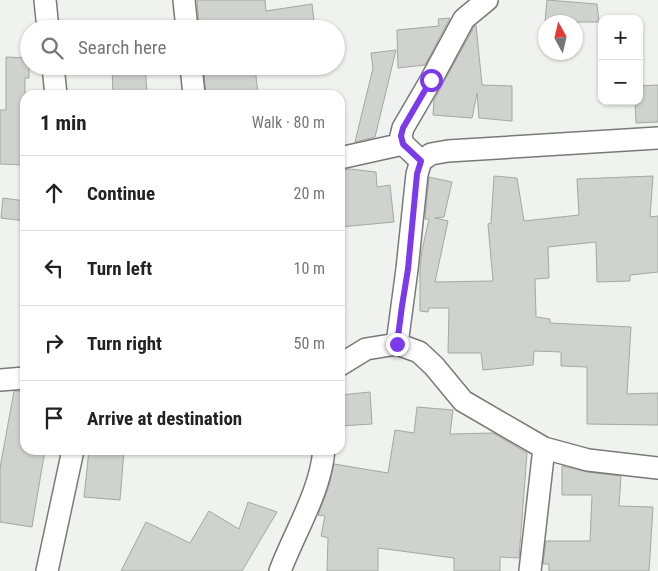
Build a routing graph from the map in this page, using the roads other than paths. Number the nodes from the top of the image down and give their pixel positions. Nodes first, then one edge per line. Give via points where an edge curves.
1 (45, 0) edge
2 (184, 0) edge
3 (487, 0) edge
4 (47, 20) edge
5 (186, 20) edge
6 (54, 75) edge
7 (192, 75) edge
8 (55, 90) edge
9 (193, 90) edge
10 (658, 138) edge
11 (403, 144) junction
12 (345, 157) edge
13 (421, 161) junction
14 (397, 344) junction
15 (345, 362) edge
16 (20, 378) edge
17 (0, 380) edge
18 (544, 448) junction
19 (72, 455) edge
20 (323, 455) edge
21 (658, 468) edge
22 (47, 571) edge
23 (280, 571) edge
24 (530, 571) edge

1 - 4 street
2 - 5 street
3 - 11 street via 464,19 403,128
6 - 8 street
7 - 9 street
10 - 13 street via 448,151 430,154
11 - 12 street
11 - 13 street
13 - 14 street
14 - 15 street via 366,349
14 - 18 street via 419,352 463,401
16 - 17 street
18 - 21 street via 588,460
18 - 24 street
19 - 22 street
20 - 23 street via 312,500

